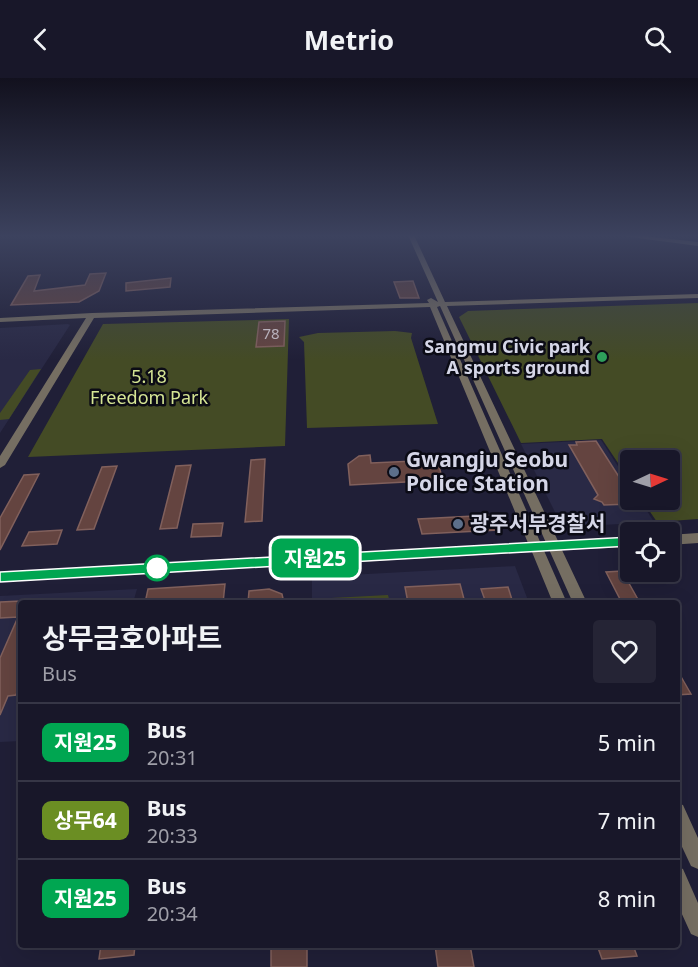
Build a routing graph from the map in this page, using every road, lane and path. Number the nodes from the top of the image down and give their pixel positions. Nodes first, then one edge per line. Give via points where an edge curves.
1 (426, 276) edge
2 (698, 296) edge
3 (435, 302) junction
4 (92, 315) junction
5 (0, 320) edge
6 (0, 465) edge
7 (698, 538) edge
8 (680, 539) edge
9 (620, 543) edge
10 (554, 546) junction
11 (536, 547) junction
12 (0, 577) edge
13 (559, 600) edge
14 (579, 600) edge
15 (680, 821) edge
16 (698, 859) edge
17 (680, 885) edge
18 (698, 927) edge

1 - 3 street
2 - 3 street
3 - 4 street
3 - 10 street
3 - 11 street
4 - 5 street
4 - 6 street
7 - 8 street
9 - 10 street
10 - 11 main road
10 - 14 street
11 - 12 street
11 - 13 street
15 - 16 street
17 - 18 street

